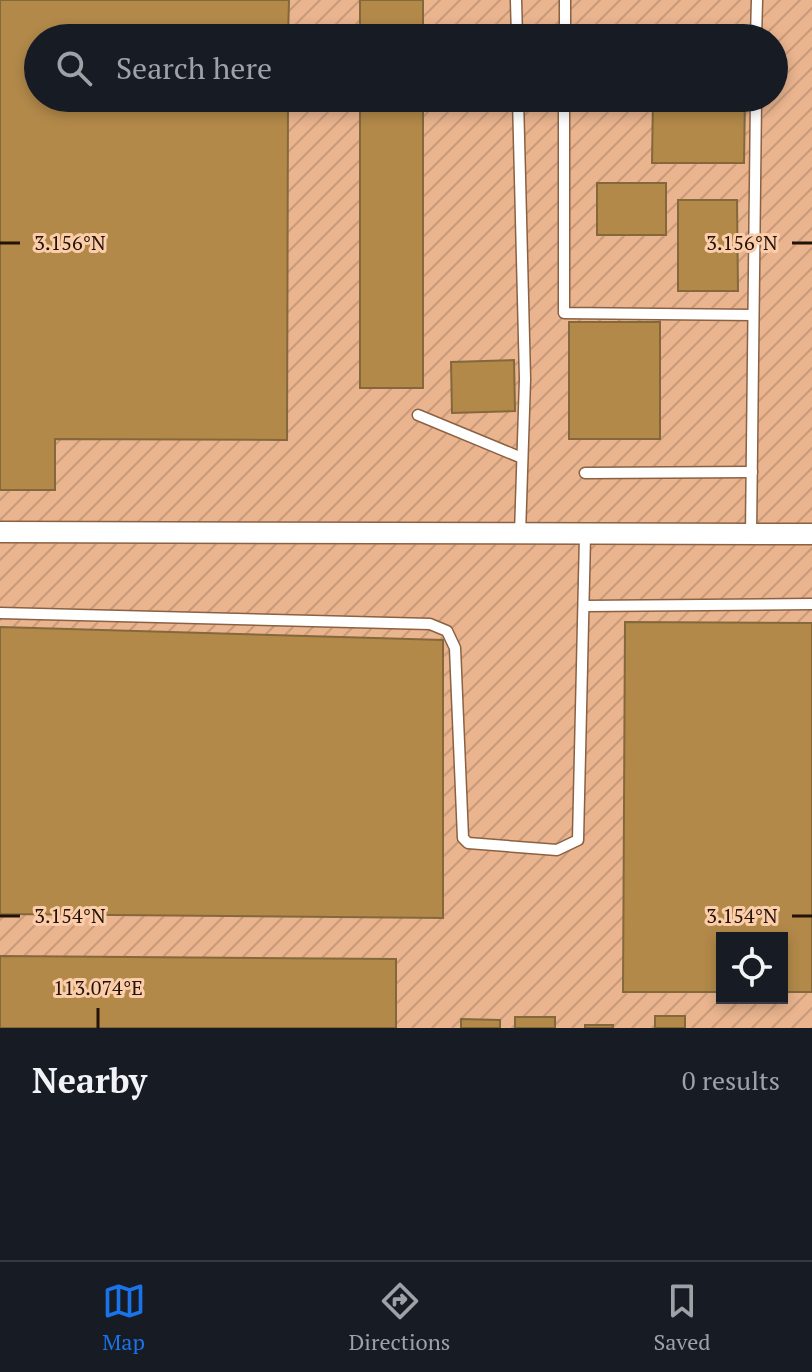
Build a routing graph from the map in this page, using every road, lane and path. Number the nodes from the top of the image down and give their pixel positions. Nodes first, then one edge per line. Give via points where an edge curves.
1 (516, 0) edge
2 (565, 0) edge
3 (757, 0) edge
4 (517, 24) edge
5 (565, 24) edge
6 (756, 24) edge
7 (518, 112) edge
8 (564, 112) edge
9 (756, 112) edge
10 (753, 315) junction
11 (418, 415) dead end
12 (522, 458) junction
13 (752, 472) junction
14 (585, 473) dead end
15 (0, 532) edge
16 (520, 534) junction
17 (751, 534) junction
18 (812, 534) edge
19 (585, 536) junction
20 (812, 604) edge
21 (585, 606) junction
22 (0, 613) edge

1 - 4 lane
2 - 5 lane
3 - 6 lane
7 - 12 lane
8 - 10 lane via 564,313
9 - 10 lane
10 - 13 lane
11 - 12 lane
12 - 16 lane
13 - 14 lane
13 - 17 lane
15 - 16 street
16 - 19 street
17 - 18 street
17 - 19 street
19 - 21 lane
20 - 21 lane
21 - 22 lane via 578,840 557,850 468,843 463,838 455,648 447,631 430,624

